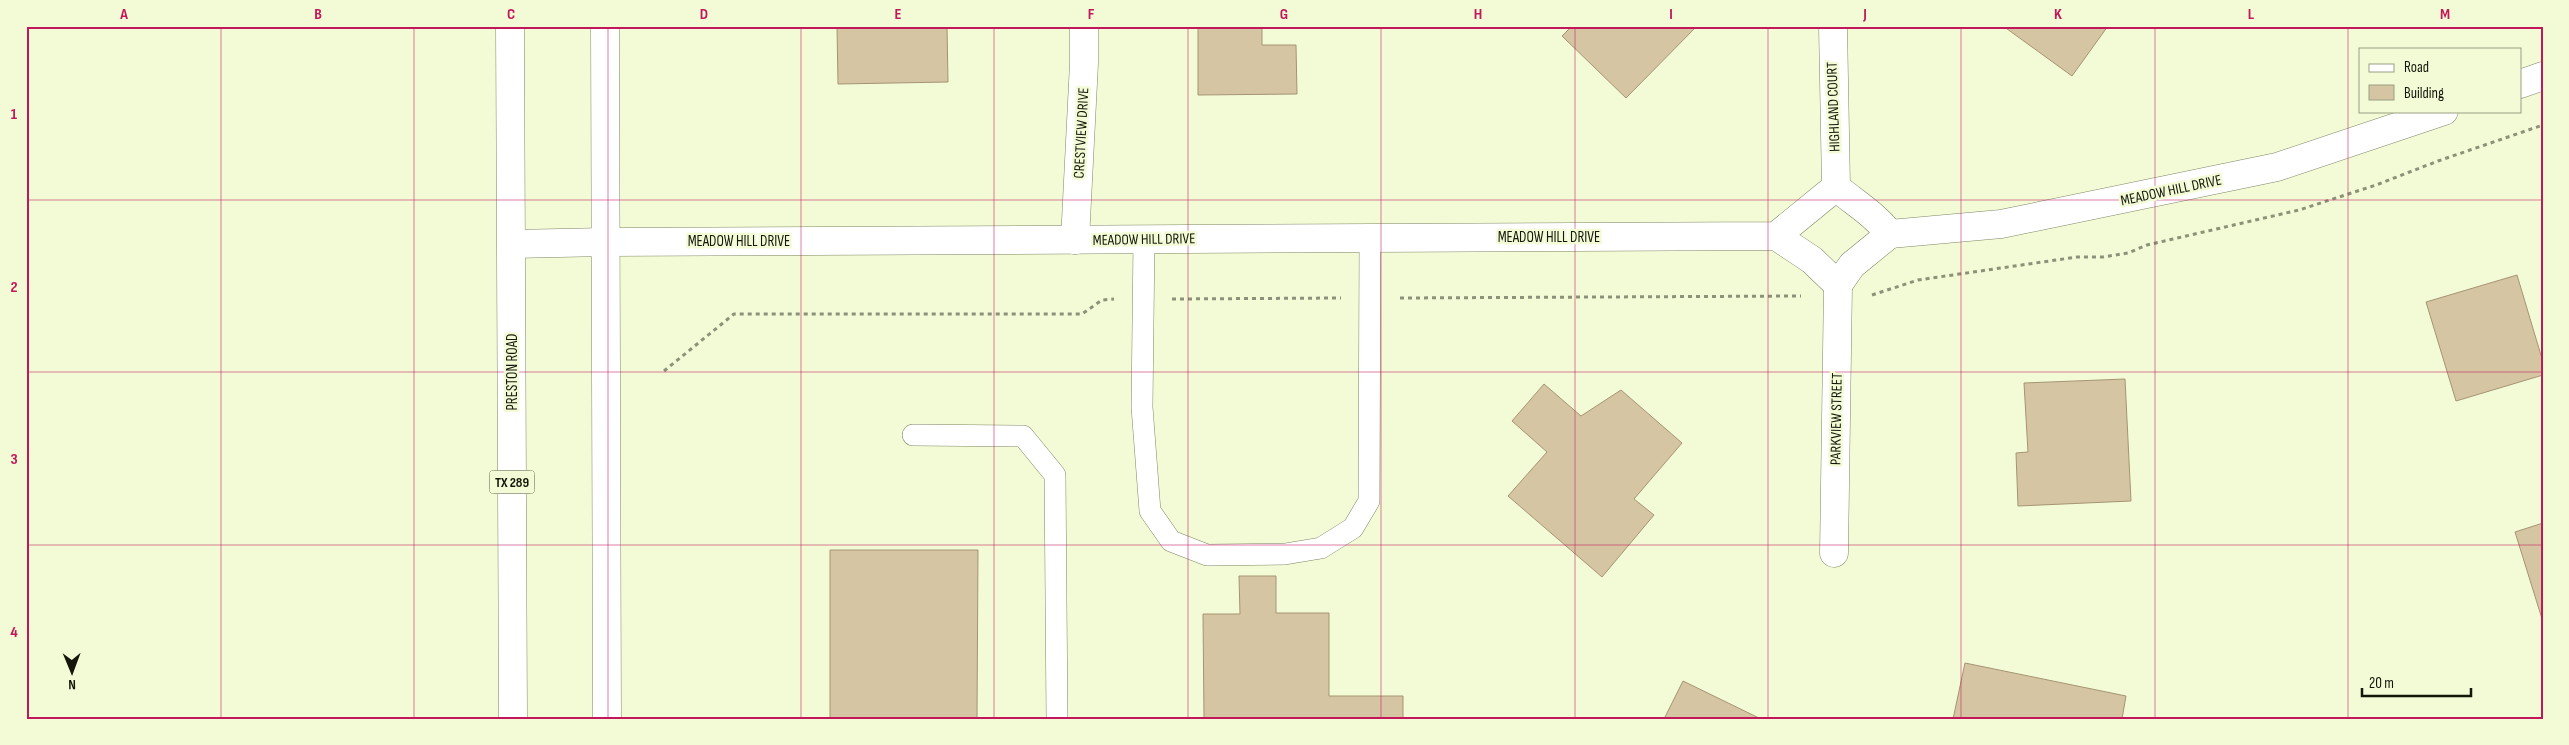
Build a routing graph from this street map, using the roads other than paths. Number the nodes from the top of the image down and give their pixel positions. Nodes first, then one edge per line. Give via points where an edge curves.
1 (510, 26) edge
2 (605, 26) edge
3 (1084, 26) edge
4 (1833, 26) edge
5 (2543, 76) edge
6 (2522, 83) edge
7 (2441, 112) edge
8 (1836, 187) junction
9 (1890, 234) junction
10 (1776, 236) junction
11 (1370, 237) junction
12 (1144, 239) junction
13 (1075, 240) junction
14 (606, 242) junction
15 (512, 244) junction
16 (1838, 286) junction
17 (913, 435) dead end
18 (1834, 553) dead end
19 (513, 719) edge
20 (607, 719) edge
21 (1057, 719) edge

1 - 15 street, PRESTON ROAD / TX 289
2 - 14 street
3 - 13 street, CRESTVIEW DRIVE
4 - 8 street, HIGHLAND COURT
5 - 6 street
7 - 9 street, MEADOW HILL DRIVE via 2277,167 2001,224
8 - 9 street via 1873,214
8 - 10 street
9 - 16 street via 1852,265
10 - 11 street, MEADOW HILL DRIVE
10 - 16 street via 1812,260
11 - 12 street, MEADOW HILL DRIVE
11 - 12 lane via 1369,501 1353,528 1321,548 1285,554 1226,555 1207,555 1171,541 1150,511 1142,407
12 - 13 street, MEADOW HILL DRIVE
13 - 14 street, MEADOW HILL DRIVE
14 - 15 street, MEADOW HILL DRIVE
14 - 20 street
15 - 19 street, PRESTON ROAD / TX 289
16 - 18 street, PARKVIEW STREET
17 - 21 lane via 1023,436 1055,475

